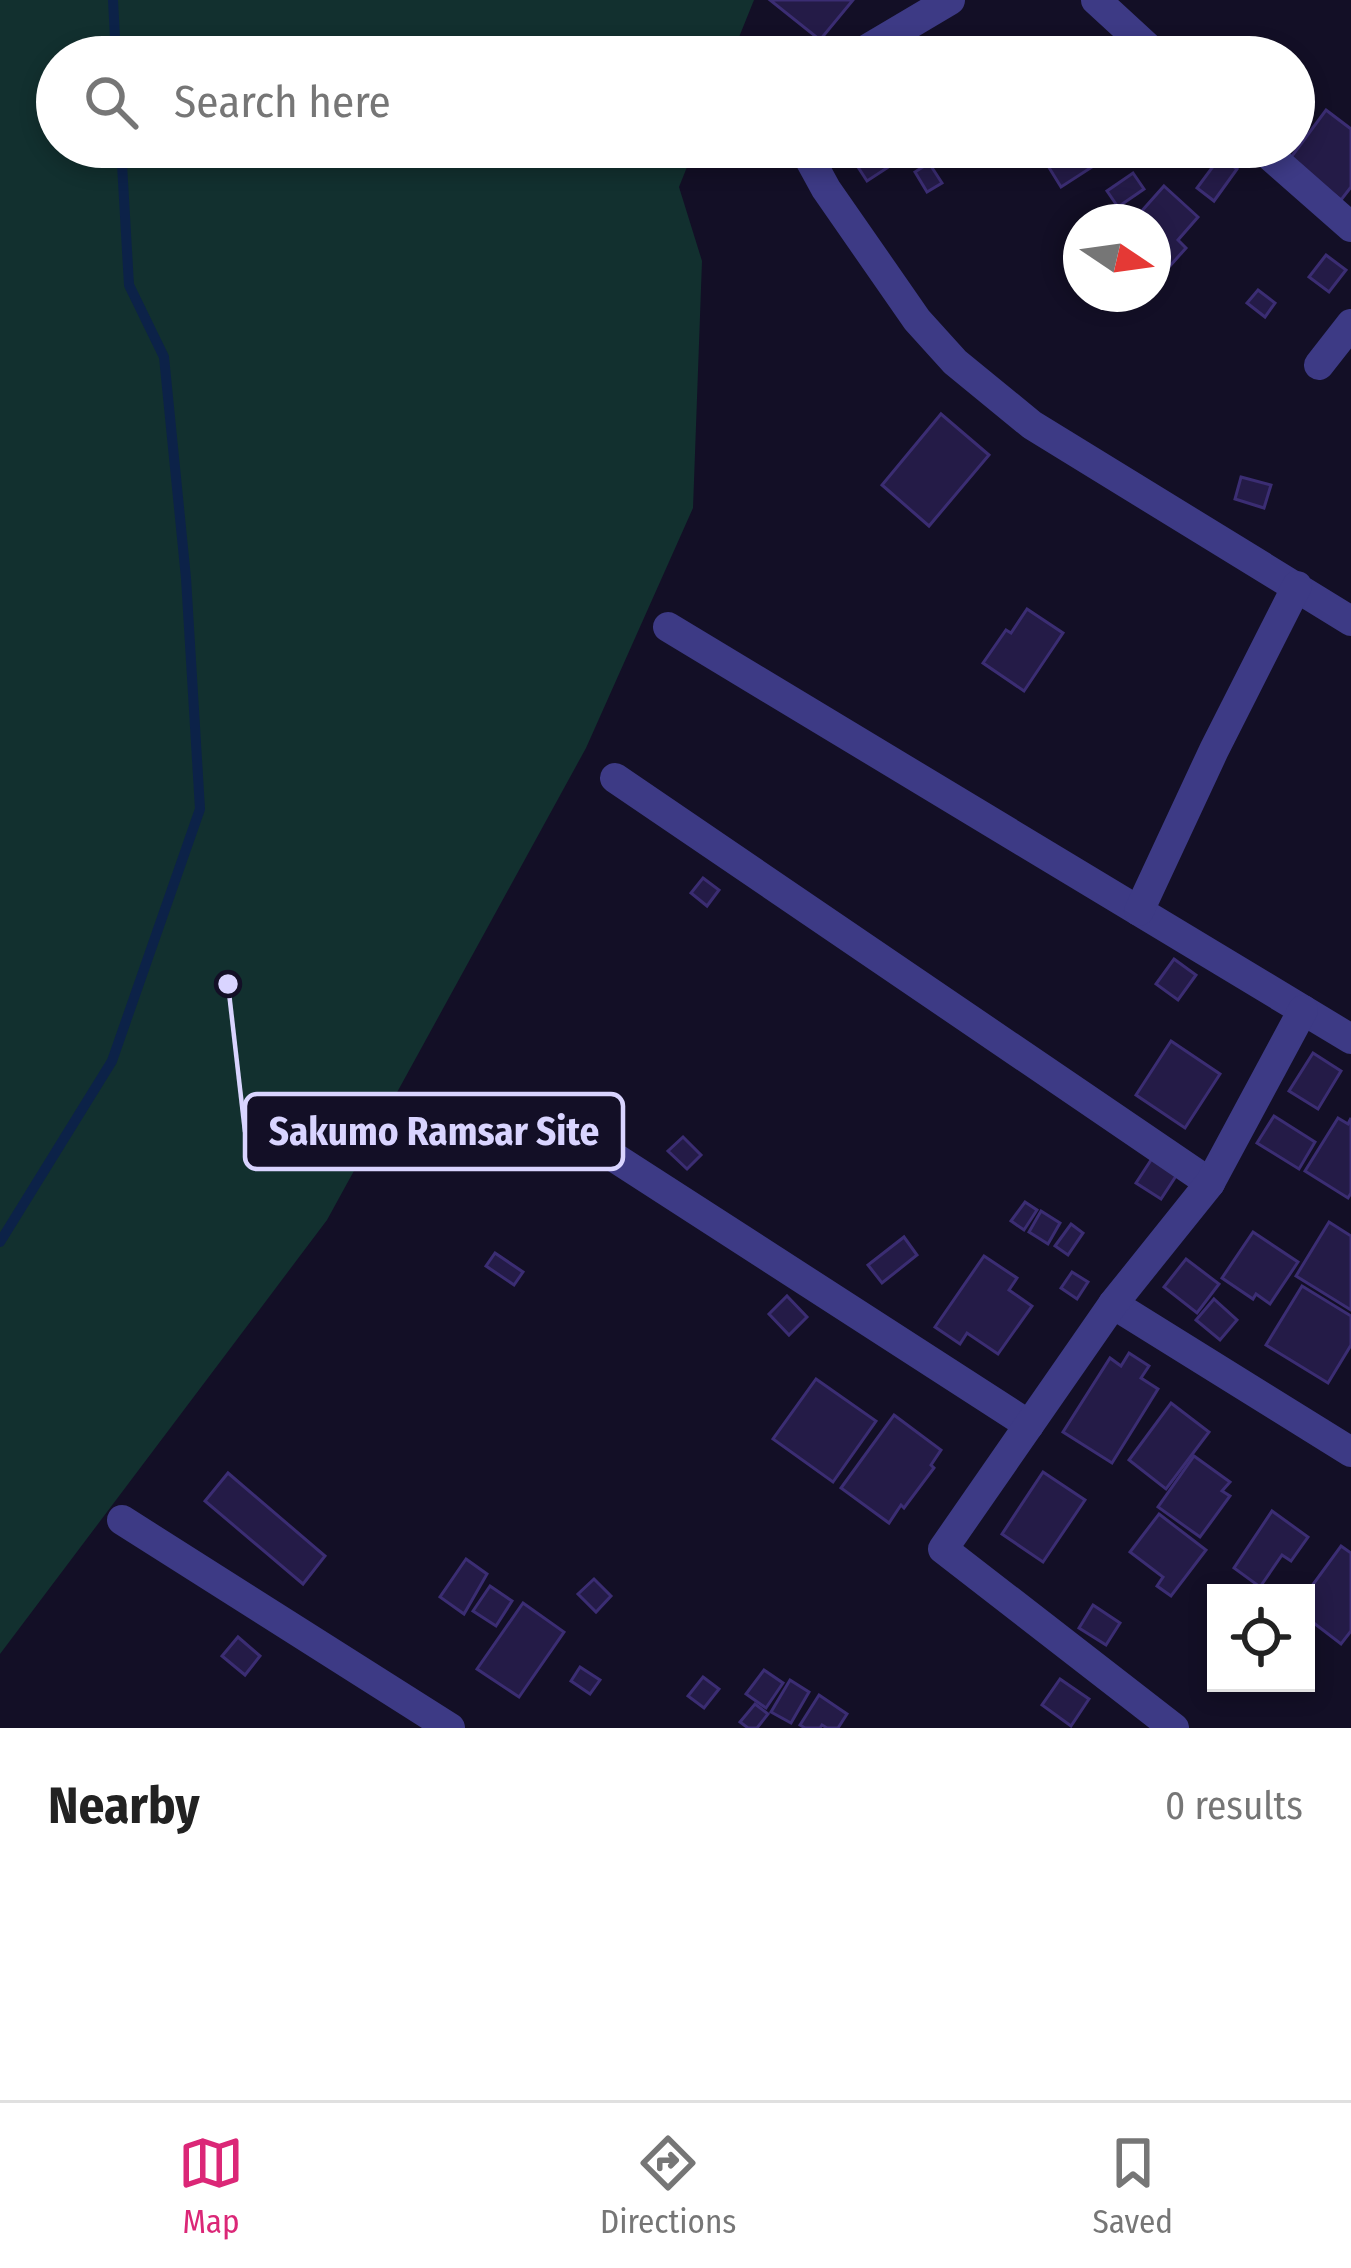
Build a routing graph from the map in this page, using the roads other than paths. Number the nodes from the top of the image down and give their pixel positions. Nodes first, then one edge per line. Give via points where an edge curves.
1 (950, 0) edge
2 (1096, 0) edge
3 (889, 36) edge
4 (1135, 36) edge
5 (814, 168) edge
6 (1284, 168) edge
7 (1351, 227) edge
8 (1351, 324) edge
9 (1319, 365) dead end
10 (1297, 586) junction
11 (1351, 621) edge
12 (668, 627) dead end
13 (615, 778) dead end
14 (1139, 911) junction
15 (1303, 1010) junction
16 (1351, 1039) edge
17 (572, 1130) dead end
18 (1210, 1184) junction
19 (1113, 1304) junction
20 (1029, 1425) junction
21 (1351, 1452) edge
22 (122, 1520) dead end
23 (450, 1728) edge
24 (1174, 1728) edge

1 - 3 street
2 - 4 street
5 - 10 street via 917,320 955,362 1032,425
6 - 7 street
8 - 9 street
10 - 11 street
10 - 14 street
12 - 14 street
13 - 18 street
14 - 15 street
15 - 16 street
15 - 18 street
17 - 20 street
18 - 19 street
19 - 20 street
19 - 21 street
20 - 24 street via 943,1549
22 - 23 street

